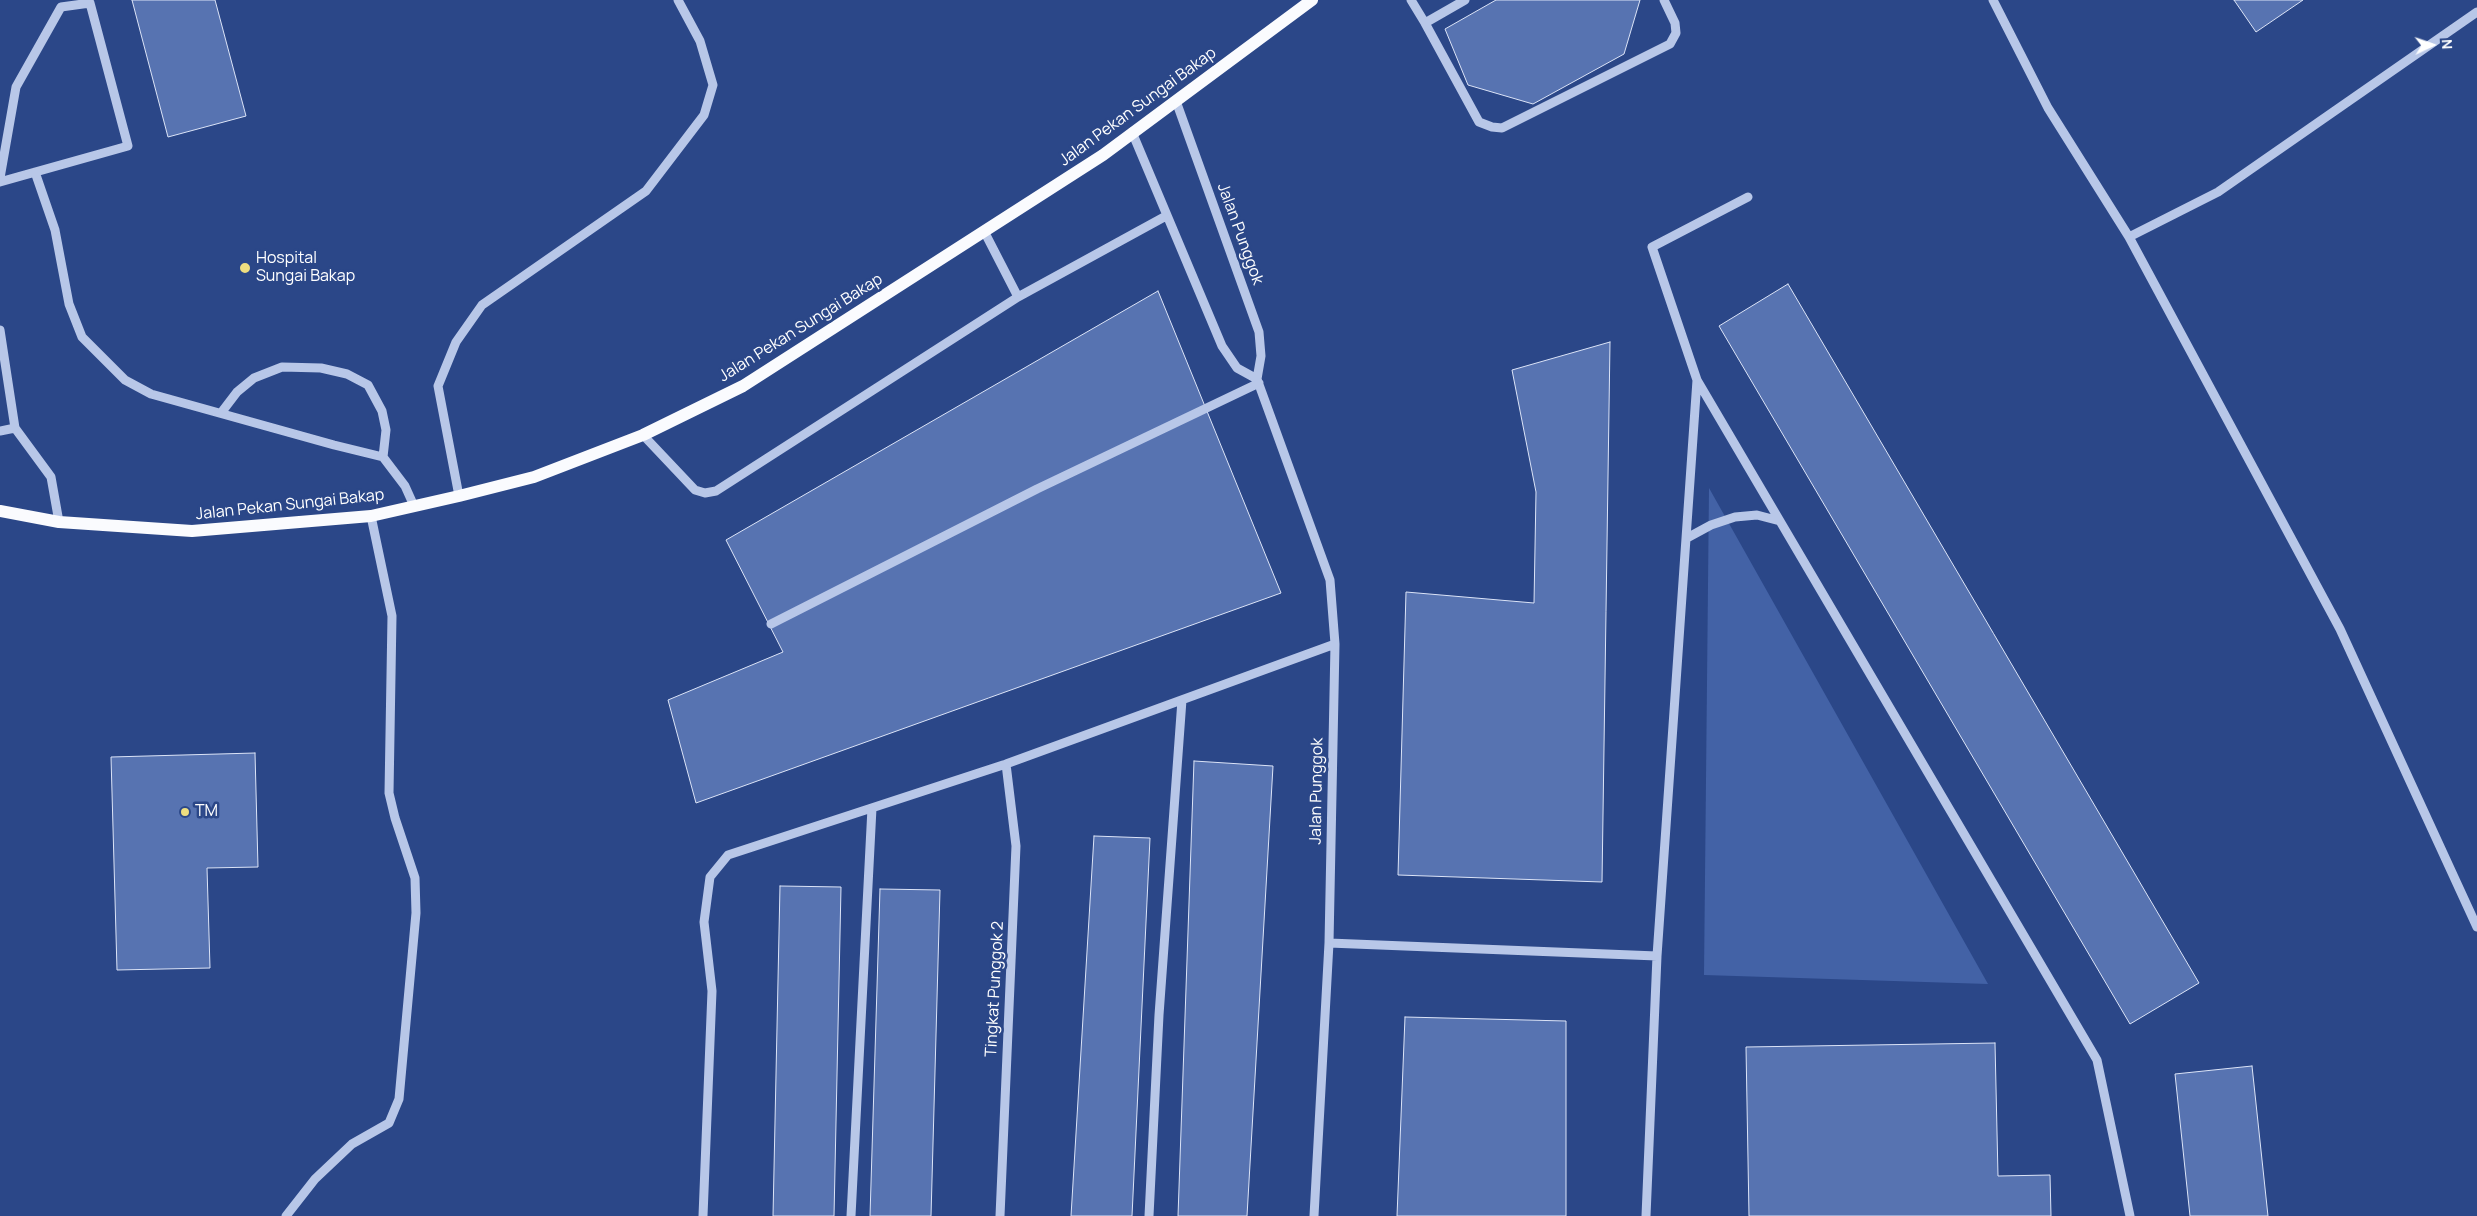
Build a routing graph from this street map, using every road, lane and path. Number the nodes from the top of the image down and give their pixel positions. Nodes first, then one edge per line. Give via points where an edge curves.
1 (678, 0) edge
2 (1312, 0) edge
3 (1411, 0) edge
4 (1465, 0) edge
5 (1664, 0) edge
6 (1993, 0) edge
7 (2477, 12) edge
8 (1425, 23) junction
9 (1176, 102) junction
10 (1132, 132) junction
11 (35, 172) junction
12 (0, 178) edge
13 (0, 182) edge
14 (1748, 197) dead end
15 (1166, 216) junction
16 (984, 231) junction
17 (2129, 237) junction
18 (1018, 297) junction
19 (0, 330) edge
20 (1697, 380) junction
21 (1258, 381) junction
22 (222, 413) junction
23 (15, 428) junction
24 (0, 431) edge
25 (643, 435) junction
26 (383, 457) junction
27 (459, 496) junction
28 (414, 506) junction
29 (0, 511) edge
30 (371, 516) junction
31 (1780, 521) junction
32 (59, 522) junction
33 (1686, 538) junction
34 (771, 624) dead end
35 (1335, 644) junction
36 (1182, 700) junction
37 (1006, 764) junction
38 (872, 808) junction
39 (2477, 927) edge
40 (1329, 944) junction
41 (1657, 956) junction
42 (286, 1216) edge
43 (703, 1216) edge
44 (851, 1216) edge
45 (1000, 1216) edge
46 (1149, 1216) edge
47 (1314, 1216) edge
48 (1646, 1216) edge
49 (2130, 1216) edge

1 - 27 street via 700,41 713,85 704,116 646,191 482,306 456,342 438,386
2 - 9 main road, Jalan Pekan Sungai Bakap
3 - 8 street
4 - 8 street
5 - 8 street via 1675,24 1676,33 1670,44 1502,128 1479,122
6 - 17 street via 2048,108
7 - 17 street via 2218,192
9 - 10 main road, Jalan Pekan Sungai Bakap
9 - 21 street, Jalan Punggok via 1259,332
10 - 15 street
10 - 16 main road, Jalan Pekan Sungai Bakap via 1103,155
11 - 12 street via 128,146 90,3 61,8 16,87
11 - 13 street
11 - 22 street via 55,230 69,304 82,337 124,380 151,394
14 - 20 street via 1652,247
15 - 18 street
15 - 21 street via 1222,346 1237,368
16 - 18 street
16 - 25 main road, Jalan Pekan Sungai Bakap via 743,386
17 - 39 street via 2340,629
18 - 25 street via 716,491 705,493 695,490
19 - 23 street
20 - 31 street
20 - 33 street
21 - 34 street
21 - 35 street, Jalan Punggok via 1330,580
22 - 26 street
22 - 26 street via 237,392 254,378 282,367 321,368 348,374 368,385 382,411 386,430
23 - 24 street
23 - 32 street via 51,477
25 - 27 main road, Jalan Pekan Sungai Bakap via 534,477
26 - 28 street via 405,486
27 - 28 main road, Jalan Pekan Sungai Bakap
28 - 30 main road, Jalan Pekan Sungai Bakap
29 - 32 main road, Jalan Pekan Sungai Bakap
30 - 32 main road, Jalan Pekan Sungai Bakap via 192,531
30 - 42 street via 392,616 389,794 415,878 416,913 399,1099 389,1123 352,1144 315,1179
31 - 33 street via 1757,515 1735,517
31 - 49 street via 2098,1060
33 - 41 street
35 - 36 street
35 - 40 street, Jalan Punggok
36 - 37 street
36 - 46 street via 1159,1015
37 - 38 street
37 - 45 street, Tingkat Punggok 2 via 1016,846
38 - 43 street via 728,855 710,877 704,922 712,991
38 - 44 street
40 - 41 street
40 - 47 street, Jalan Punggok
41 - 48 street

